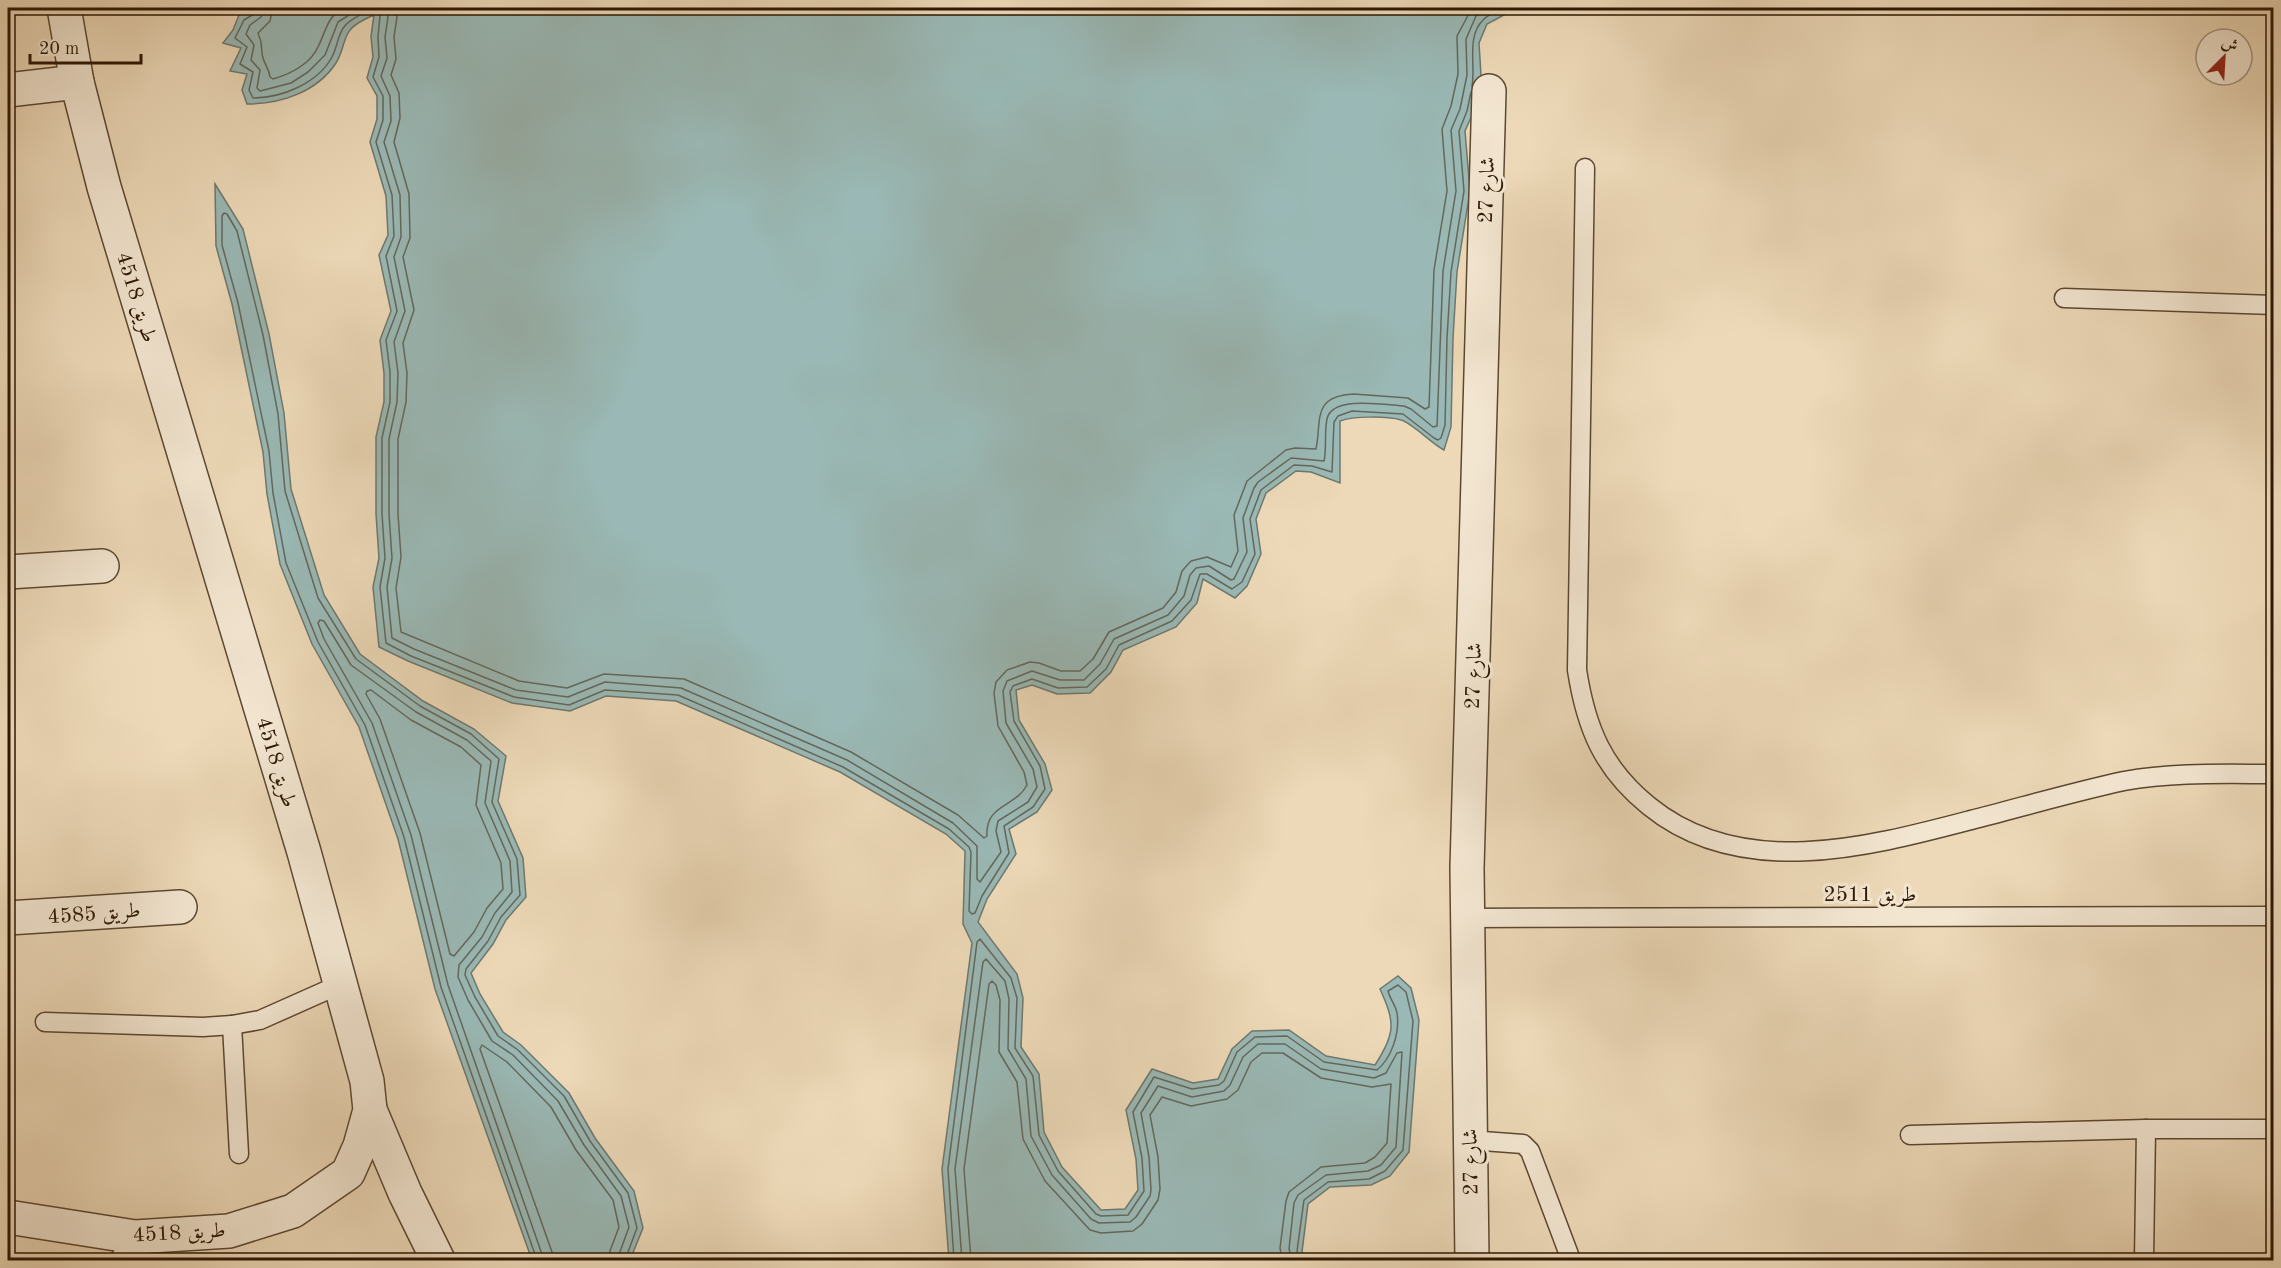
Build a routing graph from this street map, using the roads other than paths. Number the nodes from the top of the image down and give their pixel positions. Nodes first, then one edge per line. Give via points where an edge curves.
1 (64, 8) edge
2 (77, 82) junction
3 (8, 90) edge
4 (1489, 91) dead end
5 (1585, 168) dead end
6 (2064, 298) dead end
7 (2274, 305) edge
8 (102, 566) dead end
9 (8, 572) edge
10 (2274, 774) edge
11 (180, 907) dead end
12 (2274, 916) edge
13 (8, 918) edge
14 (1467, 918) junction
15 (341, 984) junction
16 (45, 1022) dead end
17 (232, 1025) junction
18 (370, 1110) junction
19 (2146, 1129) junction
20 (2274, 1129) edge
21 (1910, 1135) dead end
22 (1470, 1140) junction
23 (239, 1155) dead end
24 (8, 1217) edge
25 (127, 1249) edge
26 (438, 1260) edge
27 (1472, 1260) edge
28 (1571, 1260) edge
29 (2144, 1260) edge

1 - 2 street, طريق 4518
2 - 3 street
2 - 15 street, طريق 4518 via 104,187
4 - 14 street, شارع 27
5 - 10 lane via 1577,670 1594,738 1635,795 1662,817 1696,835 1765,851 1803,852 1913,835 2128,781 2174,775
6 - 7 lane
8 - 9 street
11 - 13 street, طريق 4585
12 - 14 lane, طريق 2511
14 - 22 street, شارع 27
15 - 17 lane via 261,1020
15 - 18 street, طريق 4518 via 367,1081
16 - 17 lane
17 - 23 lane
18 - 25 street, طريق 4518 via 348,1173 293,1211 229,1231
18 - 26 street
19 - 20 lane
19 - 21 lane
19 - 29 lane
22 - 27 street, شارع 27
22 - 28 lane via 1523,1144 1530,1150
24 - 25 street, طريق 4518

